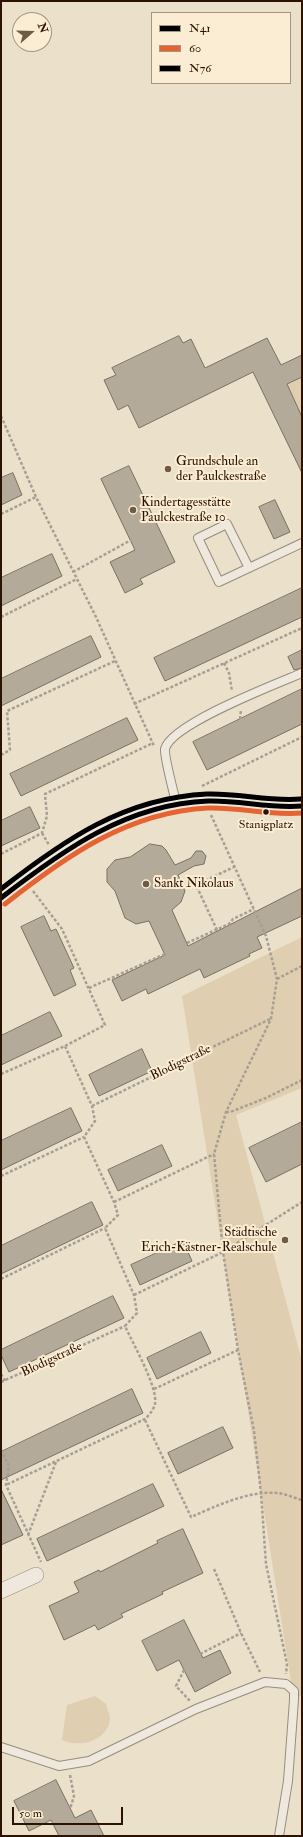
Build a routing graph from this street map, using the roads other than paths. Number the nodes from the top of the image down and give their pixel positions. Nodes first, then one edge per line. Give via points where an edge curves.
1 (302, 543) edge
2 (249, 568) junction
3 (302, 673) edge
4 (176, 803) junction
5 (302, 806) edge
6 (1, 898) edge
7 (39, 1569) road end
8 (1, 1591) edge
9 (1, 1747) edge
10 (279, 1836) edge

1 - 2 lane
2 - 2 lane via 219,582 198,538 227,524
3 - 4 lane via 198,720 169,740 165,750
4 - 5 street via 201,801 276,807
4 - 6 street via 117,820 96,831
7 - 8 street
9 - 10 lane via 59,1766 89,1761 196,1709 265,1682 286,1684 294,1691 294,1700 288,1781

